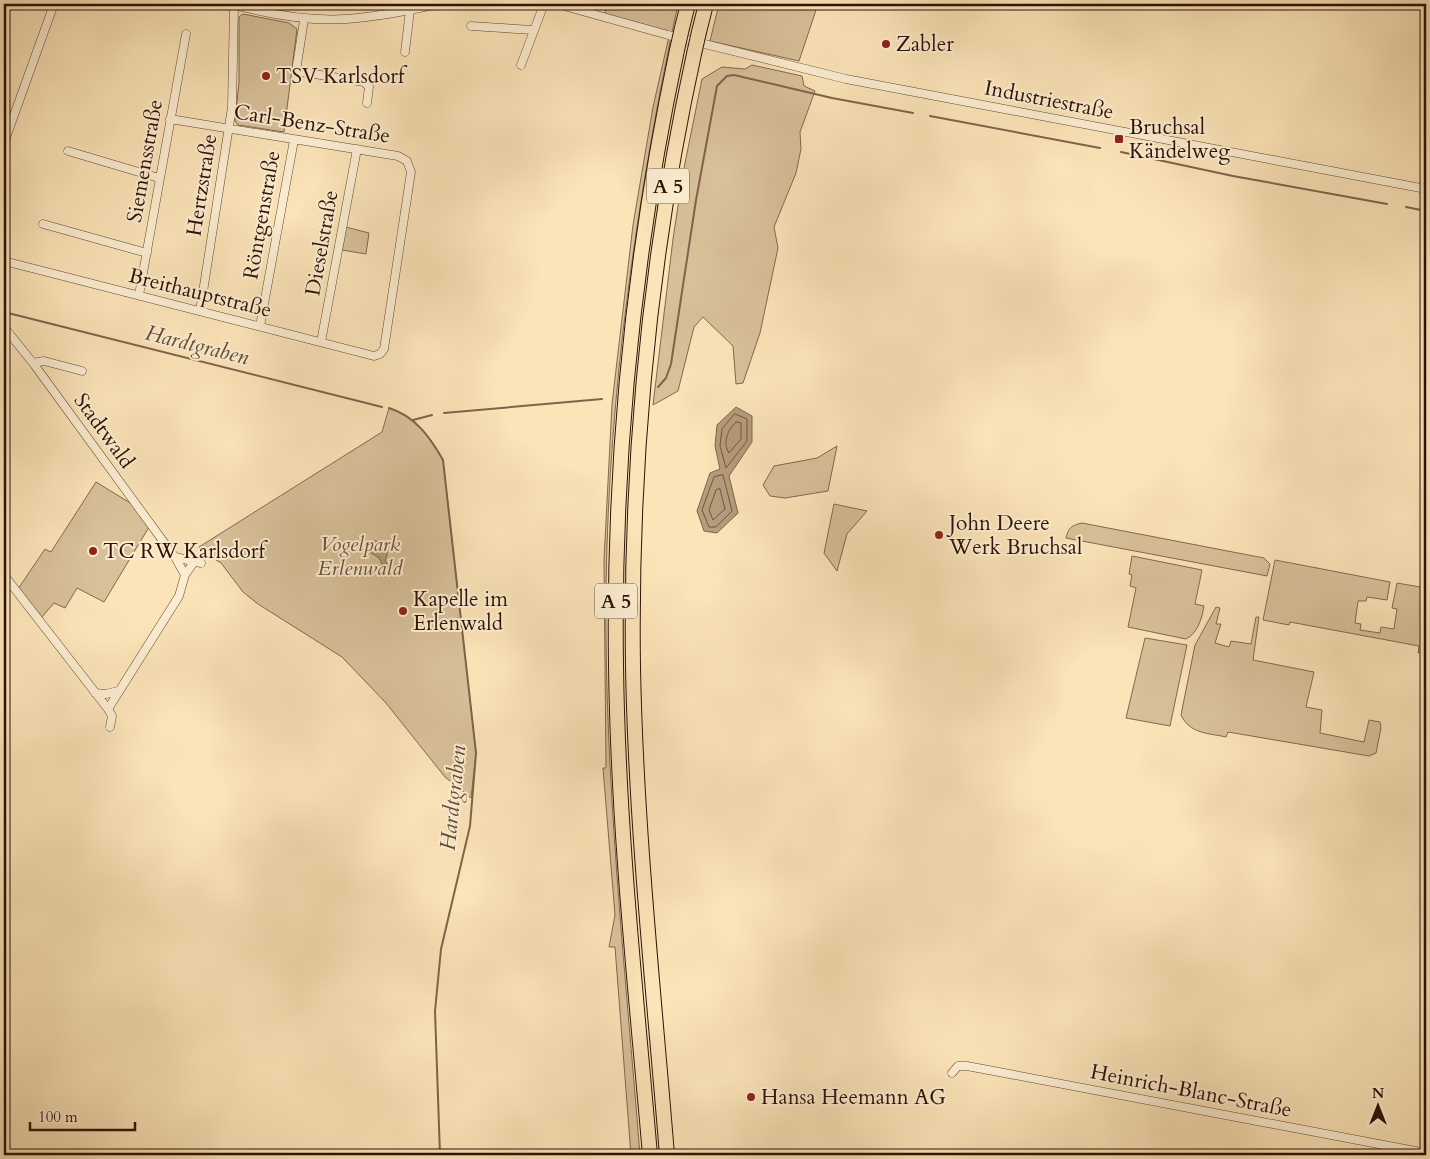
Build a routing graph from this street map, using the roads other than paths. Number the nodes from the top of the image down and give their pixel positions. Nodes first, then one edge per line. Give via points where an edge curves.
1 (54, 4) edge
2 (232, 4) edge
3 (438, 4) edge
4 (544, 4) edge
5 (557, 4) edge
6 (688, 4) edge
7 (706, 4) edge
8 (410, 10) junction
9 (304, 20) junction
10 (471, 26) dead end
11 (533, 30) junction
12 (186, 34) dead end
13 (405, 52) dead end
14 (521, 65) dead end
15 (367, 103) dead end
16 (170, 119) junction
17 (229, 129) junction
18 (294, 140) junction
19 (4, 143) edge
20 (357, 150) junction
21 (68, 151) dead end
22 (159, 178) junction
23 (1426, 189) edge
24 (43, 224) dead end
25 (146, 253) junction
26 (4, 261) edge
27 (139, 295) junction
28 (200, 311) junction
29 (260, 326) junction
30 (4, 327) edge
31 (321, 342) junction
32 (384, 349) joint
33 (33, 363) junction
34 (82, 371) dead end
35 (175, 557) junction
36 (4, 575) edge
37 (184, 575) junction
38 (118, 691) junction
39 (95, 693) junction
40 (108, 709) junction
41 (110, 727) dead end
42 (952, 1073) dead end
43 (1426, 1153) edge
44 (650, 1155) edge
45 (667, 1155) edge

1 - 19 street
2 - 9 street
2 - 17 street, Hertzstraße via 234,92
3 - 8 street
4 - 11 street
5 - 23 street, Industriestraße via 668,35 905,91
6 - 44 highway, A 5, bridge via 651,190 635,304 622,438 616,559 620,785
7 - 45 highway, A 5, bridge via 679,122 658,253 639,438 634,559 637,786
8 - 9 street via 351,20
8 - 13 street
9 - 15 street via 296,71 364,82 369,87
10 - 11 street
11 - 14 street
12 - 16 street, Siemensstraße
16 - 17 street, Carl-Benz-Straße
16 - 22 street, Siemensstraße
17 - 18 street, Carl-Benz-Straße
17 - 28 street, Hertzstraße
18 - 20 street, Carl-Benz-Straße
18 - 29 street, Röntgenstraße
20 - 31 street, Dieselstraße
20 - 32 street, Carl-Benz-Straße via 398,156 408,161 411,172
21 - 22 street
22 - 25 street, Siemensstraße
24 - 25 street
25 - 27 street, Siemensstraße
26 - 27 street, Breithauptstraße
27 - 28 street, Breithauptstraße
28 - 29 street, Breithauptstraße
29 - 31 street, Breithauptstraße
30 - 33 street, Stadtwald
31 - 32 street, Breithauptstraße via 374,356
33 - 34 street via 44,361
33 - 35 street, Stadtwald
35 - 37 street, Stadtwald
35 - 37 street via 197,562
36 - 39 street
37 - 38 street via 179,596
38 - 39 street
38 - 40 street
39 - 40 street
40 - 41 street via 112,716
42 - 43 street, Heinrich-Blanc-Straße via 958,1066 968,1066

